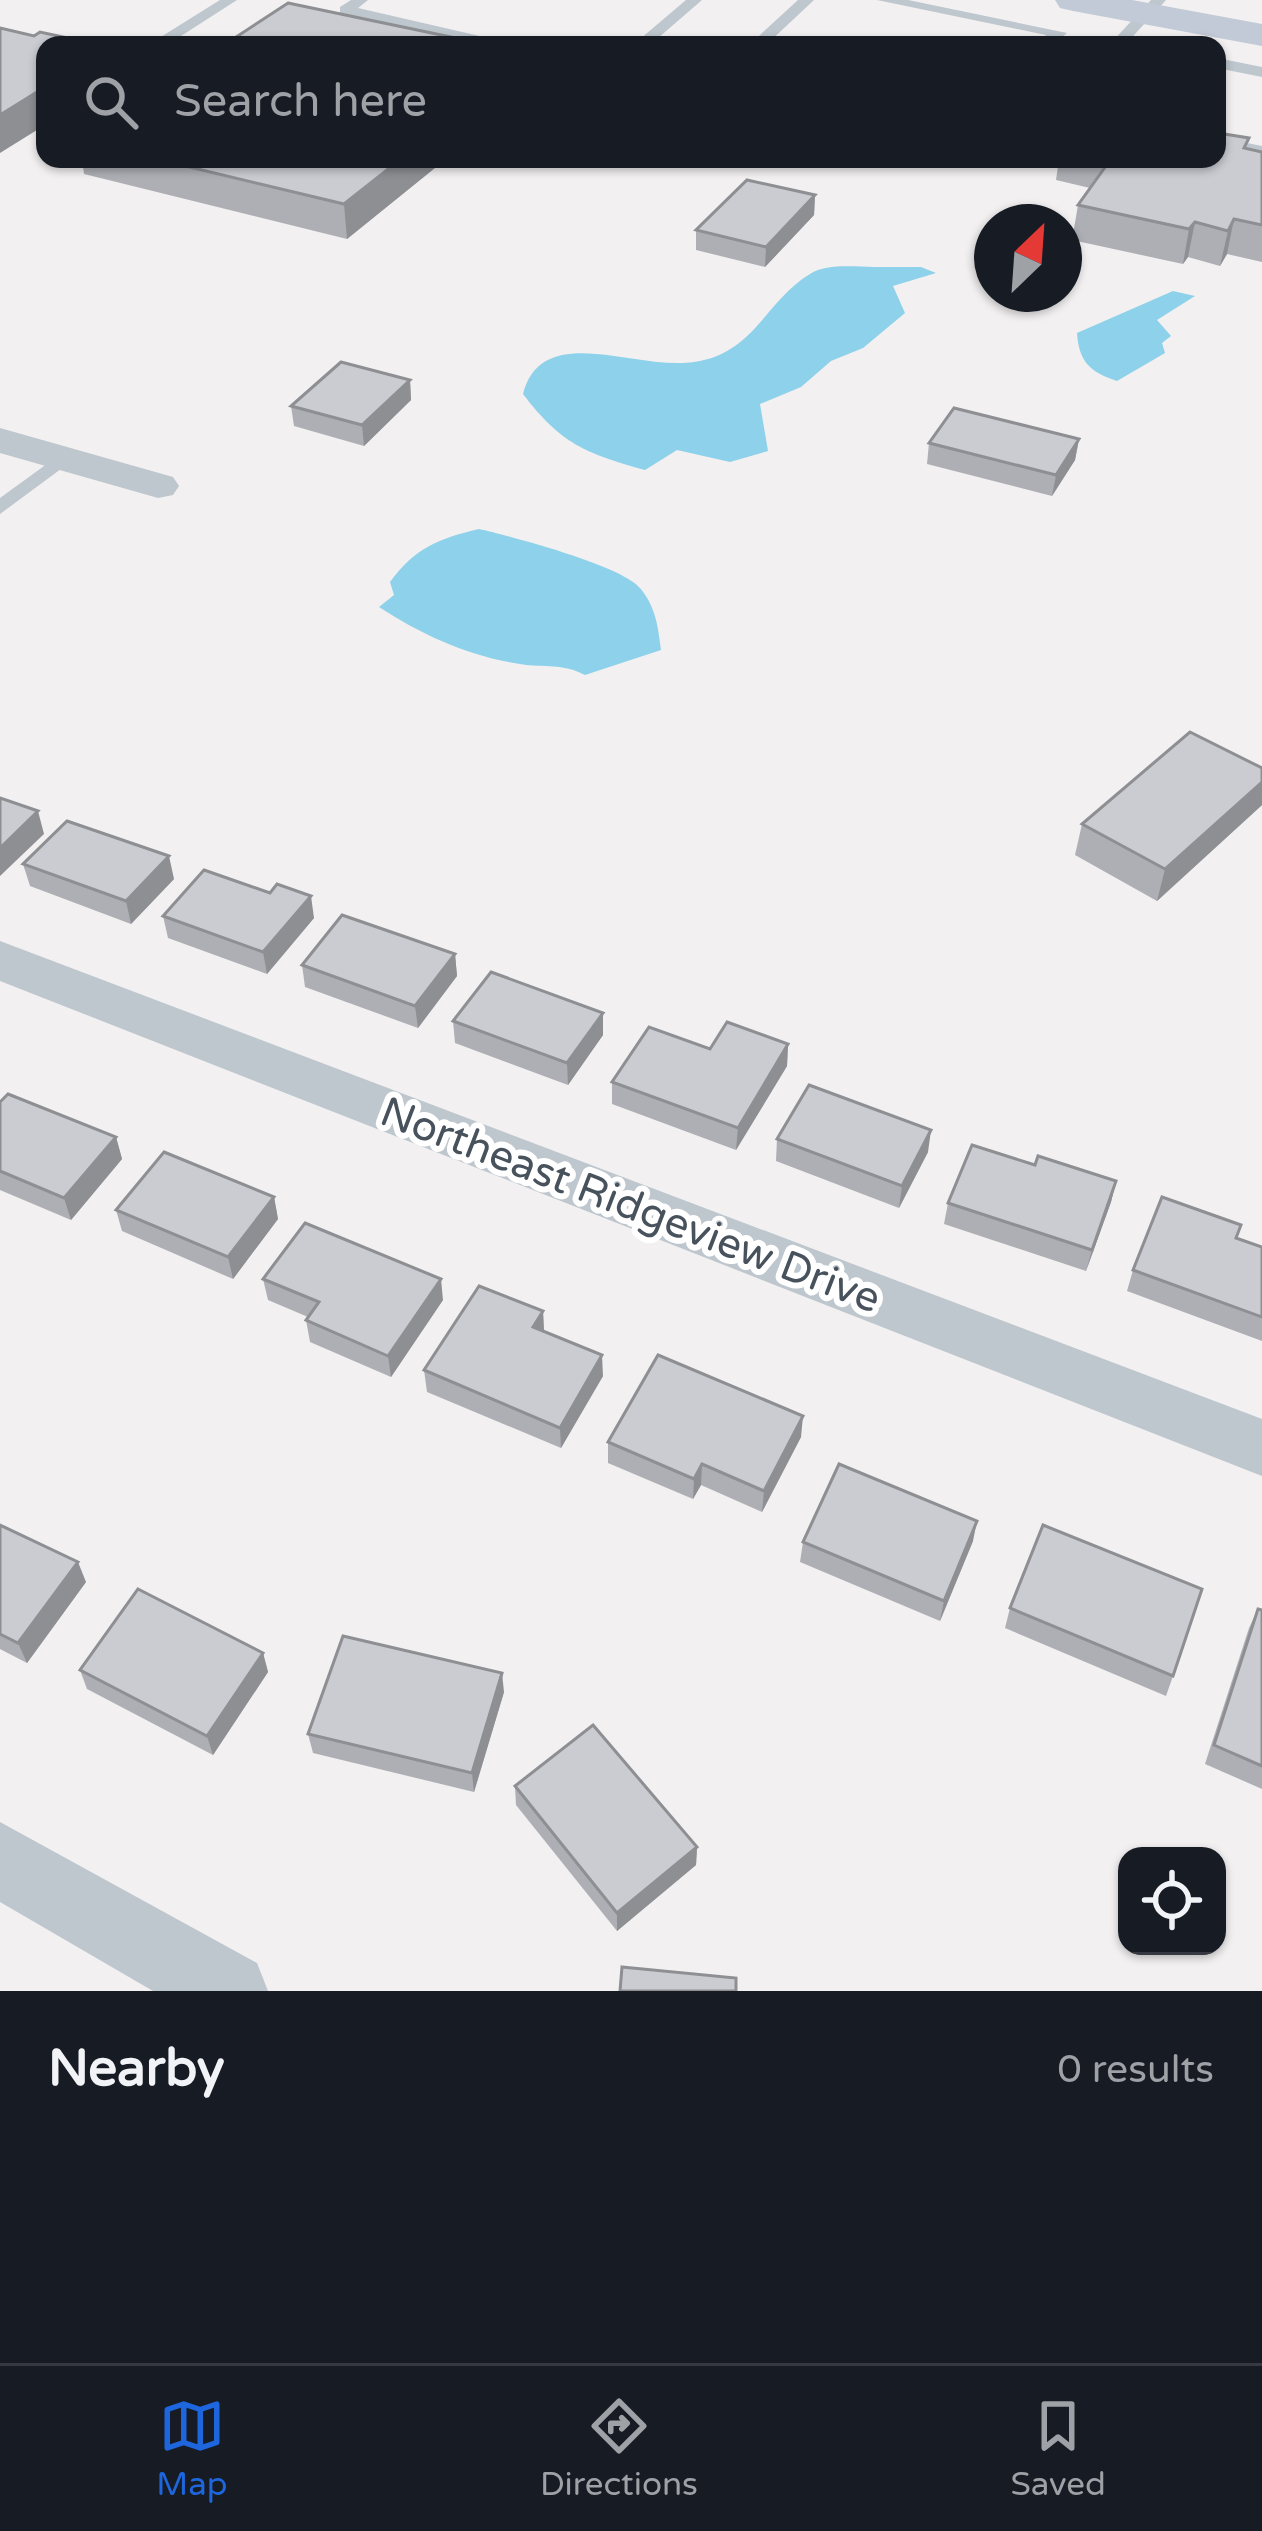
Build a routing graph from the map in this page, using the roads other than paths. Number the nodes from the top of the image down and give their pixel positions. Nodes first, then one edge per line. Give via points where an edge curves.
1 (230, 0) edge
2 (361, 0) edge
3 (695, 0) edge
4 (807, 0) edge
5 (884, 0) edge
6 (1073, 0) edge
7 (1204, 0) edge
8 (1153, 7) edge
9 (1262, 10) edge
10 (1262, 34) edge
11 (171, 36) edge
12 (468, 36) edge
13 (652, 36) edge
14 (767, 36) edge
15 (1055, 36) edge
16 (1126, 36) edge
17 (1226, 66) edge
18 (1262, 72) edge
19 (1226, 144) edge
20 (1262, 151) edge
21 (0, 440) edge
22 (62, 459) junction
23 (158, 485) dead end
24 (0, 508) edge
25 (0, 960) edge
26 (1262, 1448) edge
27 (0, 1860) edge
28 (230, 1991) edge

1 - 11 lane
2 - 12 lane via 345,10
3 - 13 lane
4 - 14 lane
5 - 15 lane
6 - 8 main road
7 - 9 main road
8 - 10 main road
8 - 16 lane
17 - 18 lane
19 - 20 lane
21 - 22 street
22 - 23 street
22 - 24 lane
25 - 26 street, Northeast Ridgeview Drive
27 - 28 street

